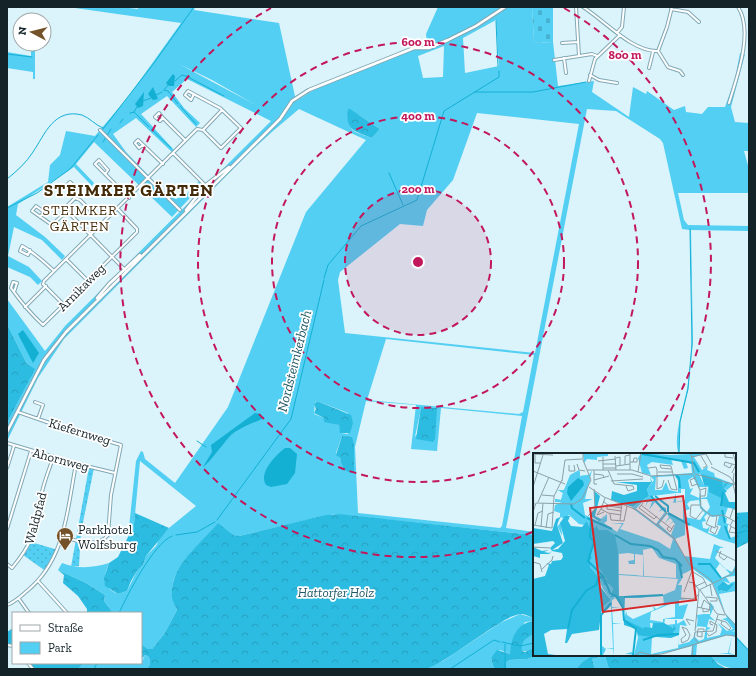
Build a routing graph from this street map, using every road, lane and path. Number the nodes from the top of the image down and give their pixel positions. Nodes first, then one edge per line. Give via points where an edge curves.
1 (505, 7) edge
2 (576, 7) edge
3 (583, 7) edge
4 (624, 7) edge
5 (738, 7) edge
6 (672, 8) edge
7 (699, 22) dead end
8 (745, 24) junction
9 (749, 25) edge
10 (617, 33) junction
11 (620, 35) junction
12 (578, 42) junction
13 (562, 43) dead end
14 (653, 51) junction
15 (658, 51) junction
16 (579, 56) junction
17 (598, 56) junction
18 (564, 58) junction
19 (554, 60) dead end
20 (649, 68) dead end
21 (566, 73) dead end
22 (590, 75) junction
23 (683, 75) dead end
24 (589, 81) dead end
25 (616, 83) dead end
26 (194, 94) junction
27 (729, 103) dead end
28 (222, 110) junction
29 (164, 118) dead end
30 (100, 130) dead end
31 (203, 130) junction
32 (185, 140) junction
33 (143, 145) dead end
34 (173, 153) junction
35 (236, 162) junction
36 (163, 164) junction
37 (105, 174) junction
38 (148, 179) junction
39 (206, 185) junction
40 (209, 189) junction
41 (72, 192) junction
42 (75, 198) junction
43 (129, 198) junction
44 (118, 209) junction
45 (180, 210) dead end
46 (67, 211) junction
47 (92, 212) dead end
48 (40, 217) dead end
49 (179, 218) junction
50 (91, 235) junction
51 (30, 250) junction
52 (112, 256) junction
53 (66, 259) junction
54 (125, 270) junction
55 (54, 271) junction
56 (88, 281) junction
57 (46, 286) junction
58 (14, 292) dead end
59 (64, 305) junction
60 (25, 307) junction
61 (35, 402) dead end
62 (18, 412) junction
63 (38, 419) junction
64 (7, 432) edge
65 (7, 443) edge
66 (14, 446) junction
67 (31, 451) junction
68 (54, 458) junction
69 (76, 464) junction
70 (7, 468) edge
71 (115, 473) junction
72 (7, 529) edge
73 (62, 537) junction
74 (7, 564) edge
75 (39, 582) junction
76 (19, 598) junction
77 (7, 605) edge
78 (28, 612) edge
79 (66, 612) edge

1 - 35 street via 448,40 429,48 414,48 309,90 292,101 280,119
2 - 12 street
3 - 10 street
4 - 10 street via 622,27
5 - 8 street
6 - 7 street via 688,12
6 - 15 street via 668,27
8 - 9 street
8 - 27 street via 741,61
10 - 11 street
11 - 14 street
11 - 17 street
12 - 13 street
12 - 16 street
14 - 15 street
14 - 20 street
15 - 23 street via 668,67 680,71
16 - 17 street
16 - 18 street
17 - 22 street via 593,62
18 - 19 street
18 - 21 street
22 - 24 street
22 - 25 street via 599,80
26 - 26 street via 188,91 185,95 191,100
26 - 28 street
28 - 31 street
28 - 31 street via 241,128 221,148
29 - 32 street
30 - 38 street
31 - 32 street via 197,129
32 - 34 street
33 - 36 street
34 - 36 street
34 - 39 street
35 - 39 street
35 - 40 street
36 - 38 street
37 - 37 street via 95,164 98,160 108,170
37 - 43 street
38 - 43 street
38 - 45 street
39 - 40 street
39 - 49 street
40 - 49 street
41 - 41 street via 66,186 70,182 76,188
41 - 42 street
42 - 46 street via 66,208
42 - 47 street
43 - 44 street
44 - 50 street
44 - 52 street, Arnikaweg via 137,232
46 - 48 street via 52,225 32,211 36,206 44,212
46 - 50 street
49 - 54 street
50 - 52 street
50 - 53 street
51 - 51 street via 22,246 20,251 28,255
51 - 55 street
52 - 54 street
52 - 56 street, Arnikaweg
53 - 55 street
53 - 56 street
54 - 62 street via 58,340
55 - 57 street, Arnikaweg via 44,281
56 - 59 street, Arnikaweg
57 - 59 street
57 - 60 street, Arnikaweg
58 - 60 street
59 - 60 street, Arnikaweg via 43,326
61 - 63 street, Kiefernweg via 43,405
62 - 63 street, Kiefernweg
62 - 64 street
63 - 71 street, Kiefernweg via 121,445
65 - 66 street, Ahornweg
66 - 67 street, Ahornweg
66 - 70 street
67 - 68 street, Ahornweg
67 - 72 street
68 - 69 street, Ahornweg
68 - 74 street, Waldpfad via 41,496 40,512 31,542 12,568
69 - 71 street, Ahornweg
69 - 73 street
71 - 73 street via 109,532 106,538 94,543
73 - 75 street via 55,558
75 - 76 street
75 - 79 street
76 - 77 street
76 - 78 street

